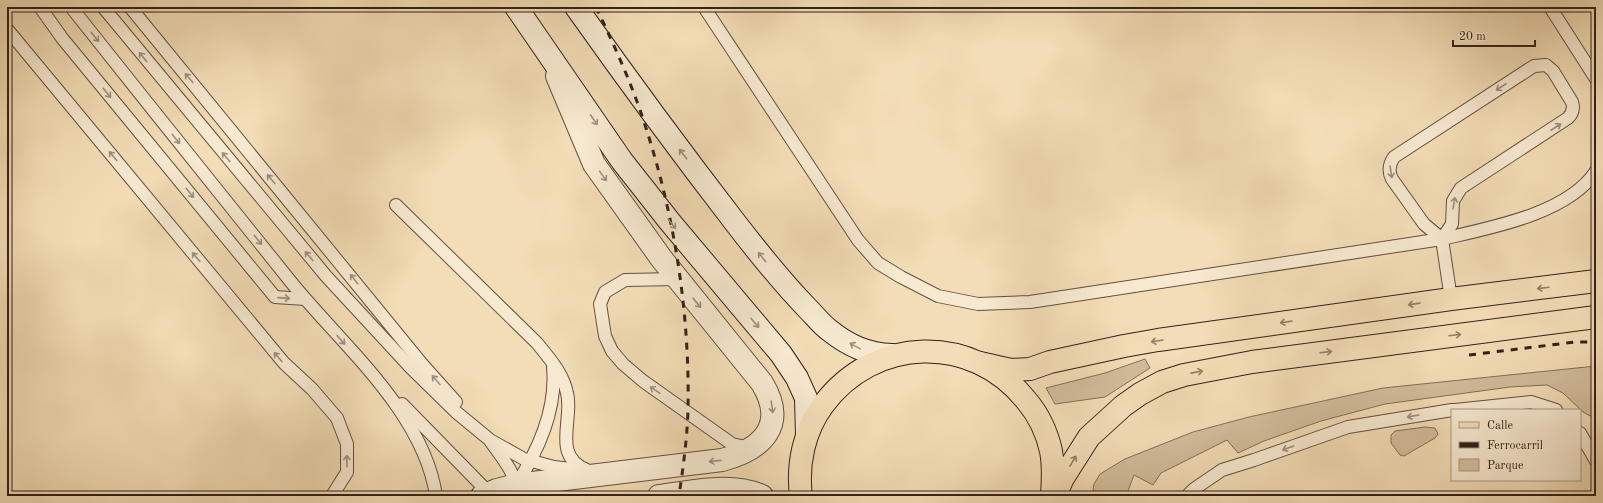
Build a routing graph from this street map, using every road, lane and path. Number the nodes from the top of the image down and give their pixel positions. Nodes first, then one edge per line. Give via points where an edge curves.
1 (40, 7) edge
2 (70, 7) edge
3 (103, 7) edge
4 (130, 7) edge
5 (516, 7) edge
6 (576, 7) edge
7 (586, 7) edge
8 (704, 7) edge
9 (1550, 7) edge
10 (7, 29) edge
11 (602, 44) junction
12 (547, 51) junction
13 (1596, 79) edge
14 (1596, 171) edge
15 (396, 205) dead end
16 (1442, 239) junction
17 (1596, 273) edge
18 (678, 279) junction
19 (1596, 281) edge
20 (1569, 284) junction
21 (305, 299) junction
22 (1451, 299) junction
23 (1596, 317) edge
24 (892, 355) junction
25 (552, 361) junction
26 (980, 363) junction
27 (379, 383) junction
28 (1464, 409) edge
29 (1553, 409) edge
30 (1451, 410) edge
31 (806, 435) junction
32 (1581, 435) edge
33 (490, 440) junction
34 (752, 448) junction
35 (532, 460) junction
36 (1596, 461) edge
37 (590, 471) junction
38 (612, 473) junction
39 (516, 490) edge
40 (487, 495) edge
41 (332, 496) edge
42 (436, 496) edge
43 (659, 496) edge
44 (762, 496) edge
45 (801, 496) edge
46 (1054, 496) edge
47 (1187, 496) edge

1 -> 21 lane via 62,38 275,297
2 -> 21 lane
33 -> 3 lane via 456,412 382,338 326,276
33 -> 4 lane via 422,364
5 - 12 main road
6 - 11 main road
7 - 11 lane
8 - 16 lane via 858,240 878,263 938,296 978,304 1030,302
9 - 13 lane
41 -> 10 lane via 347,472 346,444 337,418 312,389 284,363
24 -> 11 main road via 873,354 856,348 829,330 800,301 765,261
12 -> 18 main road via 594,164
12 -> 31 main road via 622,161 785,360 806,398
14 - 16 lane via 1577,191 1558,203 1484,230
15 - 25 lane via 537,342
16 -> 16 lane via 1452,224 1454,201 1461,188 1571,115 1572,102 1553,71 1546,65 1534,66 1390,162 1392,179 1424,224
16 - 22 lane
17 - 20 main road
18 -> 34 main road via 770,396 773,409 769,431
34 -> 18 lane via 732,444 643,382 623,364 607,341 600,304 605,292 625,280
19 - 20 main road
20 -> 22 main road
21 -> 27 lane
22 -> 26 main road via 1124,346 1050,362 1030,369 1011,370
46 -> 23 main road via 1089,437 1123,406 1162,382 1184,375 1252,362
24 - 26 main road via 937,351 960,355
24 - 31 main road via 870,364 849,377 831,393
25 - 35 lane via 554,382 551,402
25 - 37 lane via 562,378 570,404 565,434 567,447 577,464
26 - 46 main road via 1018,390 1040,422 1051,450
27 - 40 lane via 429,431
27 - 42 lane via 408,423 422,452
28 - 29 lane via 1531,402
30 -> 47 lane via 1348,427 1222,470
31 - 45 main road via 800,459
32 - 36 lane
33 - 35 lane
33 - 39 lane via 508,468
34 -> 38 main road via 736,457 722,460
35 - 37 lane via 554,467
35 - 39 lane
37 - 38 lane
38 - 39 main road
39 - 40 main road
43 - 44 main road via 718,489 735,489

